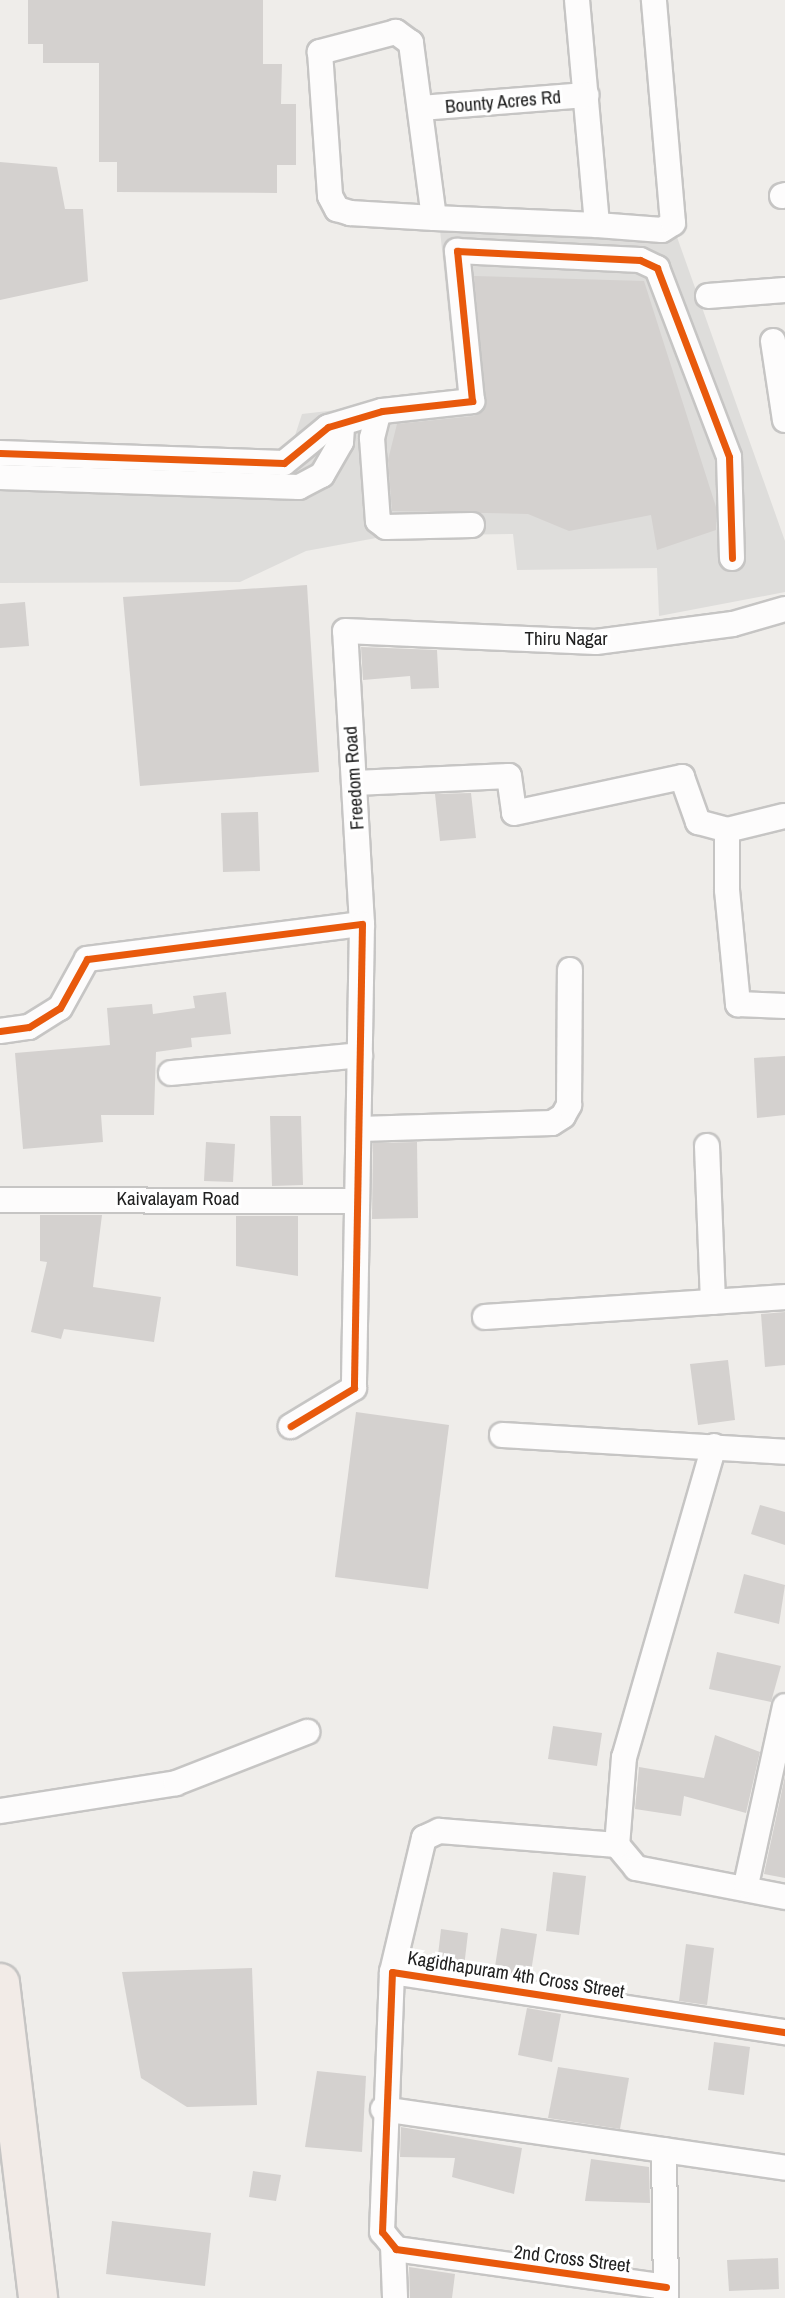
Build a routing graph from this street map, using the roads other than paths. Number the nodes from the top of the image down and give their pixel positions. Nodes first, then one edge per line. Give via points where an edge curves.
1 (577, 0) edge
2 (654, 0) edge
3 (586, 95) junction
4 (420, 108) junction
5 (434, 218) junction
6 (597, 225) junction
7 (785, 290) edge
8 (708, 296) dead end
9 (773, 341) dead end
10 (379, 414) junction
11 (785, 420) edge
12 (342, 426) junction
13 (0, 453) edge
14 (0, 477) edge
15 (472, 526) dead end
16 (732, 558) dead end
17 (785, 609) edge
18 (345, 631) joint
19 (355, 783) junction
20 (784, 816) edge
21 (727, 830) junction
22 (362, 924) junction
23 (570, 970) dead end
24 (785, 1006) edge
25 (0, 1031) edge
26 (359, 1055) junction
27 (171, 1073) dead end
28 (360, 1129) junction
29 (708, 1146) dead end
30 (0, 1200) edge
31 (357, 1201) junction
32 (785, 1297) edge
33 (713, 1303) junction
34 (485, 1317) dead end
35 (291, 1426) dead end
36 (502, 1435) dead end
37 (714, 1446) junction
38 (785, 1452) edge
39 (785, 1706) edge
40 (307, 1732) dead end
41 (0, 1811) edge
42 (617, 1845) junction
43 (746, 1885) junction
44 (785, 1897) edge
45 (392, 1972) junction
46 (0, 1983) edge
47 (785, 2032) edge
48 (383, 2109) junction
49 (664, 2150) junction
50 (785, 2168) edge
51 (0, 2191) edge
52 (393, 2245) junction
53 (666, 2292) edge
54 (14, 2298) edge
55 (38, 2298) edge
56 (396, 2298) edge

1 - 3 street
2 - 6 street via 673,223 662,230
3 - 4 street, Bounty Acres Rd
3 - 6 street
4 - 5 street
4 - 5 street via 405,35 320,52 331,196 337,209
5 - 6 street
7 - 8 street
9 - 11 street
10 - 12 street
10 - 15 street via 372,438 378,521 386,527
10 - 16 street via 472,401 457,251 649,262 729,457
12 - 13 street via 317,432 293,459 274,465
12 - 14 street via 341,442 322,475 299,487
17 - 18 street, Thiru Nagar via 733,624 596,642
18 - 19 street, Freedom Road
19 - 21 street via 509,776 514,813 681,777 698,822
19 - 22 street, Freedom Road
20 - 21 street
21 - 24 street via 734,996 749,1006
22 - 25 street via 87,959 60,1008 29,1027
22 - 26 street, Freedom Road
23 - 28 street via 569,1105 563,1116 552,1123
26 - 27 street
26 - 28 street, Freedom Road
28 - 31 street, Freedom Road
29 - 33 street
30 - 31 street, Kaivalayam Road
31 - 35 street, Freedom Road via 354,1388
32 - 33 street
33 - 34 street
36 - 37 street
37 - 38 street
37 - 42 street via 624,1757
39 - 43 street
40 - 41 street via 176,1783
42 - 43 street via 636,1868
42 - 45 street via 439,1831 424,1838
43 - 44 street
45 - 47 street, Kagidhapuram 4th Cross Street
45 - 48 street, Kagidhapuram 4th Cross Street
46 - 55 main road
48 - 49 street
48 - 52 street, Kagidhapuram 4th Cross Street via 382,2232
49 - 50 street
49 - 53 street
51 - 54 main road
52 - 53 street, 2nd Cross Street via 404,2253
52 - 56 street, Kagidhapuram 4th Cross Street

